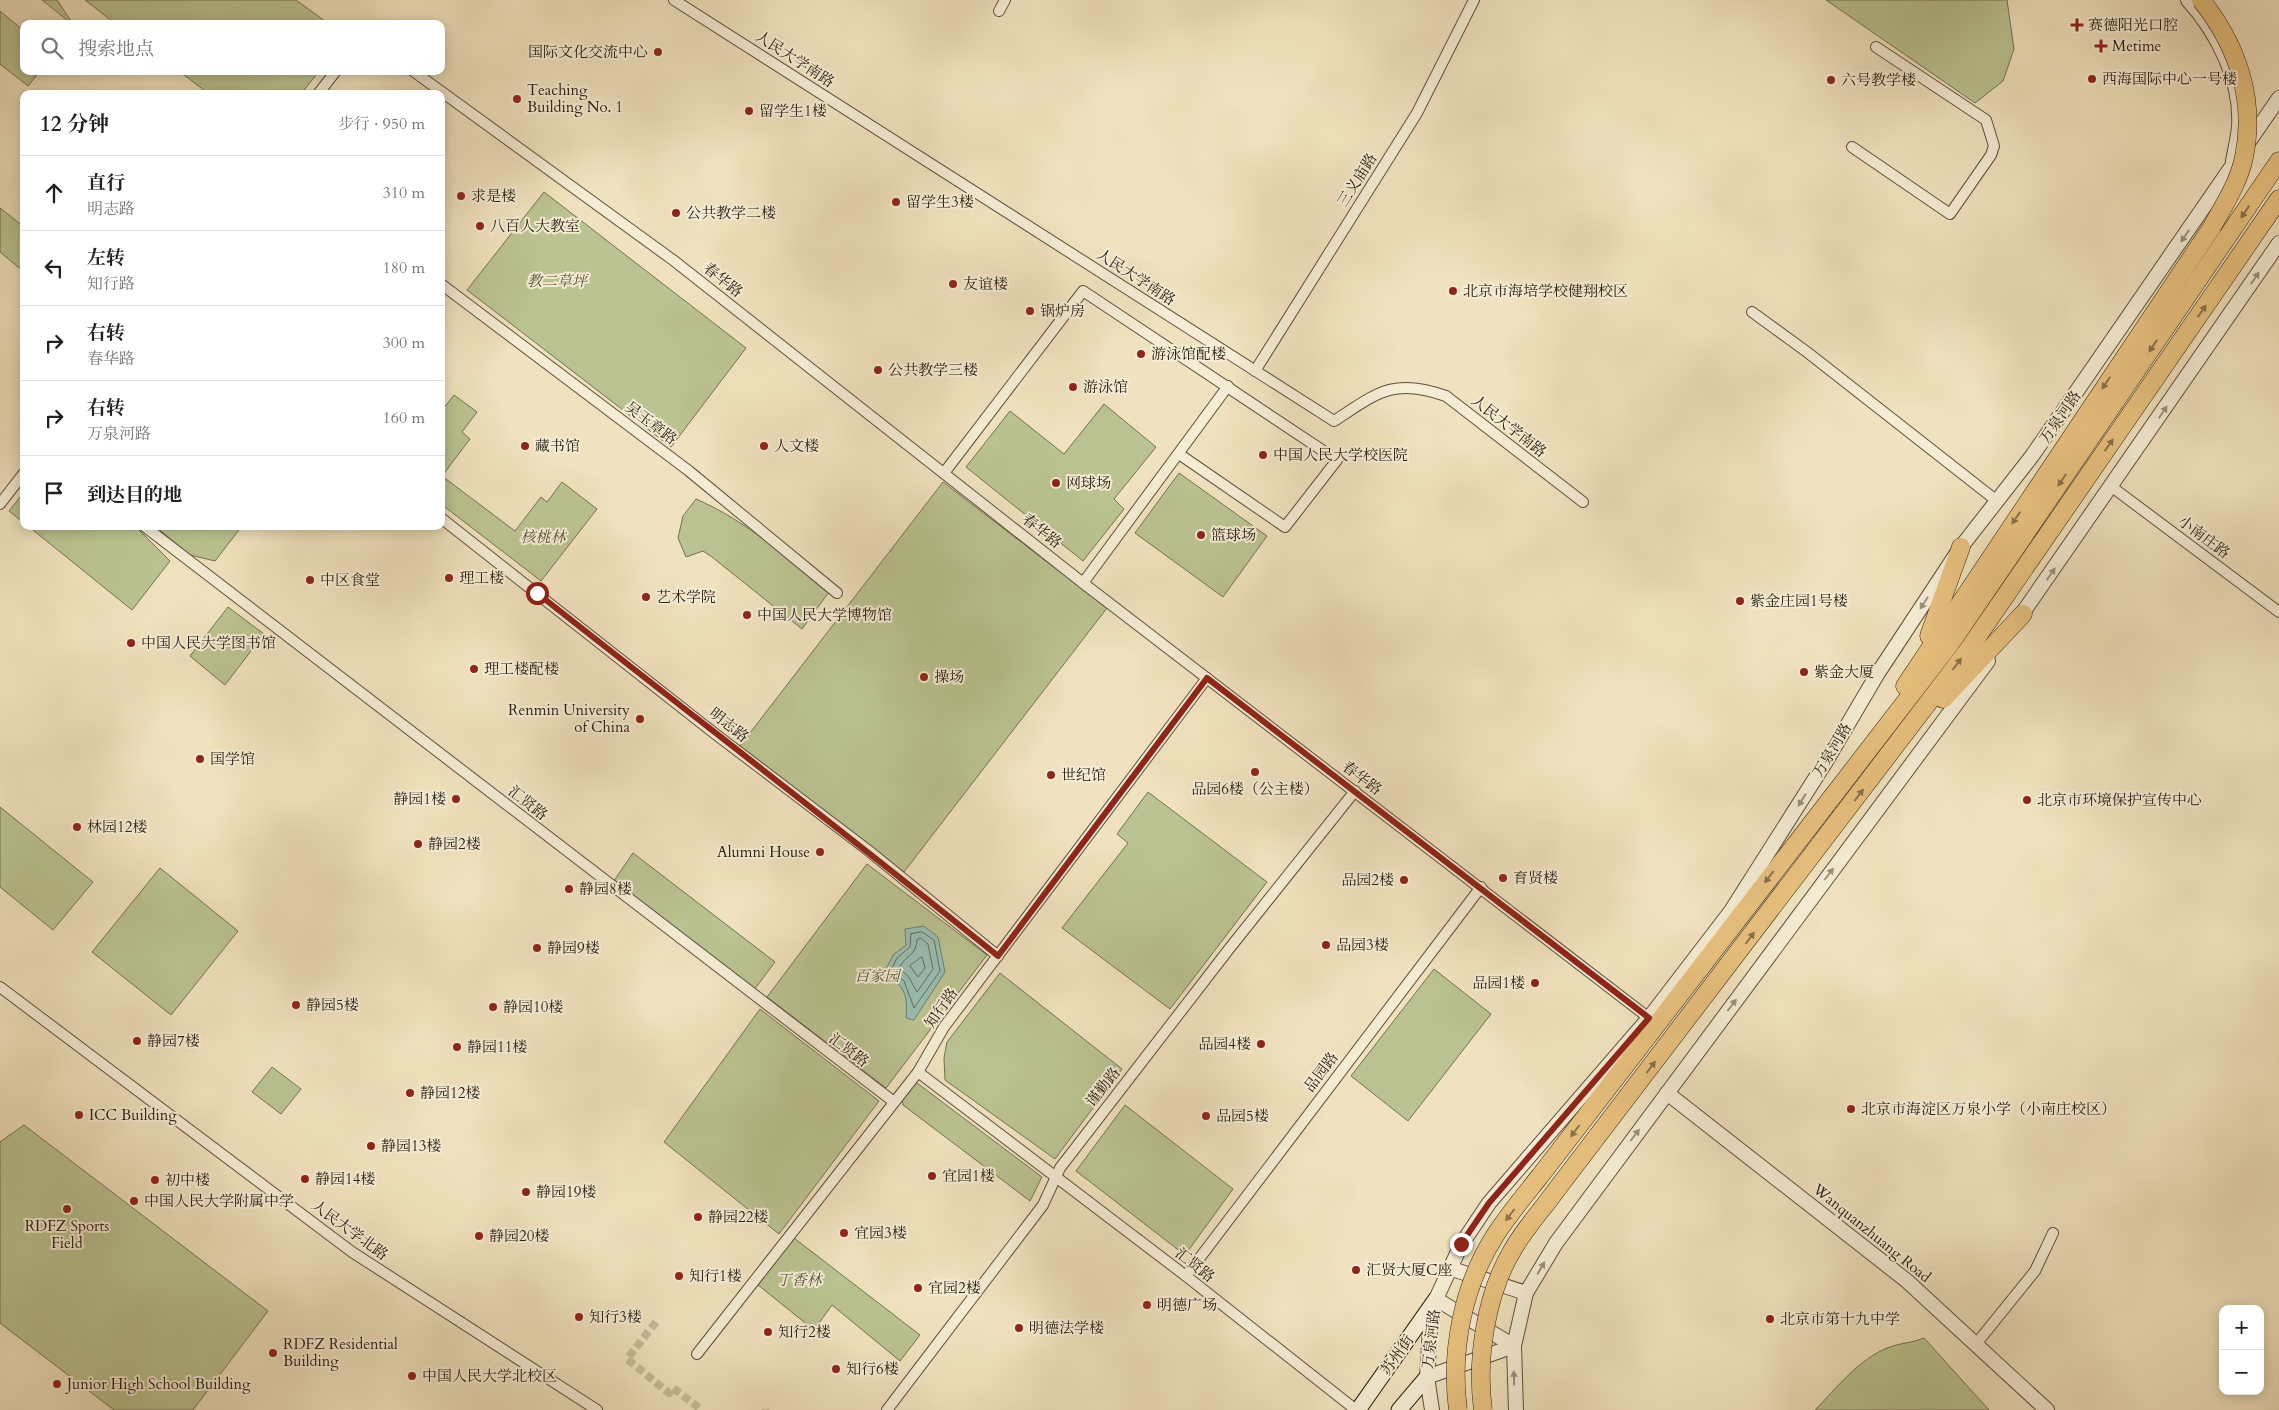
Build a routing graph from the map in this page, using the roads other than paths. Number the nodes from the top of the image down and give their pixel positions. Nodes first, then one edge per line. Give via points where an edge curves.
1 (674, 0) edge
2 (1005, 0) edge
3 (1474, 0) edge
4 (2188, 0) edge
5 (2201, 0) edge
6 (1000, 11) dead end
7 (1876, 47) dead end
8 (333, 75) edge
9 (419, 75) edge
10 (321, 90) edge
11 (439, 90) edge
12 (445, 94) edge
13 (2276, 104) edge
14 (1852, 147) dead end
15 (2276, 166) edge
16 (2232, 167) junction
17 (2279, 199) edge
18 (2279, 242) edge
19 (445, 287) edge
20 (1752, 312) dead end
21 (1256, 371) junction
22 (1228, 386) junction
23 (1179, 454) junction
24 (944, 473) junction
25 (20, 478) edge
26 (2112, 487) junction
27 (1997, 501) junction
28 (1583, 502) dead end
29 (0, 504) edge
30 (445, 521) edge
31 (149, 530) edge
32 (1961, 547) junction
33 (1082, 583) junction
34 (837, 593) dead end
35 (2279, 612) edge
36 (2023, 614) junction
37 (1920, 661) junction
38 (1207, 678) junction
39 (1863, 754) junction
40 (1886, 760) junction
41 (1355, 791) junction
42 (1481, 887) junction
43 (998, 956) junction
44 (0, 987) edge
45 (1649, 1018) junction
46 (918, 1072) junction
47 (1667, 1092) junction
48 (894, 1102) junction
49 (1056, 1177) junction
50 (2053, 1233) dead end
51 (1449, 1268) junction
52 (1186, 1276) junction
53 (1526, 1293) junction
54 (1436, 1299) junction
55 (1976, 1344) junction
56 (1514, 1346) junction
57 (697, 1354) dead end
58 (1427, 1377) junction
59 (597, 1410) edge
60 (887, 1410) edge
61 (1357, 1410) edge
62 (1399, 1410) edge
63 (1432, 1410) edge
64 (1458, 1410) edge
65 (1482, 1410) edge
66 (1516, 1410) edge
67 (2047, 1410) edge

1 - 21 street, 人民大学南路
2 - 6 street
3 - 21 street, 三义庙路 via 1416,112
4 - 16 street via 2220,44 2235,85 2239,126
5 -> 37 highway, bridge via 2220,23 2237,58 2246,93 2248,127 2244,158 2231,192 2212,227
7 - 14 street via 1986,120 1994,146 1950,214
8 - 10 street
9 - 11 street, 春华路
12 - 24 street, 春华路 via 673,260
13 - 16 street, 万泉河路
15 -> 39 highway, 万泉河路 via 1950,644
16 -> 27 street, 万泉河路 via 2038,449
40 -> 17 highway via 1966,653
26 -> 18 street
19 - 34 street, 吴玉章路 via 689,471
20 - 27 street
21 - 28 street, 人民大学南路 via 1334,421 1381,391 1422,387 1446,396
22 - 23 street
22 - 23 street via 1337,460 1285,527
22 - 24 street via 1083,291
23 - 33 street
24 - 33 street, 春华路
25 - 29 street
26 - 35 street, 小南庄路
36 -> 26 street
27 - 32 street, 万泉河路
30 - 43 street, 明志路
31 - 48 street, 汇贤路
32 - 37 highway
32 -> 45 street, 万泉河路 via 1878,673 1731,911
33 - 38 street, 春华路
36 - 40 highway
47 -> 36 street
37 - 39 highway
38 - 41 street, 春华路
38 - 43 street, 知行路
39 -> 64 highway, 万泉河路, bridge via 1496,1234 1471,1285 1464,1310 1455,1372
65 -> 40 highway, bridge via 1480,1364 1494,1292 1512,1250
41 - 42 street, 春华路
41 - 49 street, 谨勤路 via 1229,949
42 - 45 street, 春华路
42 - 52 street, 品园路
43 - 46 street, 知行路 via 944,1027
44 - 59 street, 人民大学北路 via 352,1252
45 - 51 street, 万泉河路 via 1489,1203
46 - 48 street, 知行路
46 - 49 street, 汇贤路
53 -> 47 street via 1556,1243
47 - 55 street, Wanquanzhuang Road via 1907,1281
48 - 57 street, 知行路
49 - 52 street, 汇贤路
49 - 60 street, 谨勤路 via 1043,1205
50 - 55 street via 2035,1271
51 - 53 street
51 - 54 street, 万泉河路
52 - 61 street, 汇贤路
53 - 56 street
54 - 56 street
54 - 58 street, 万泉河路 via 1430,1329
54 - 61 main road, 苏州街
55 - 67 street, Wanquanzhuang Road
56 - 58 street
66 -> 56 street
58 - 62 main road
58 - 63 street, 万泉河路

